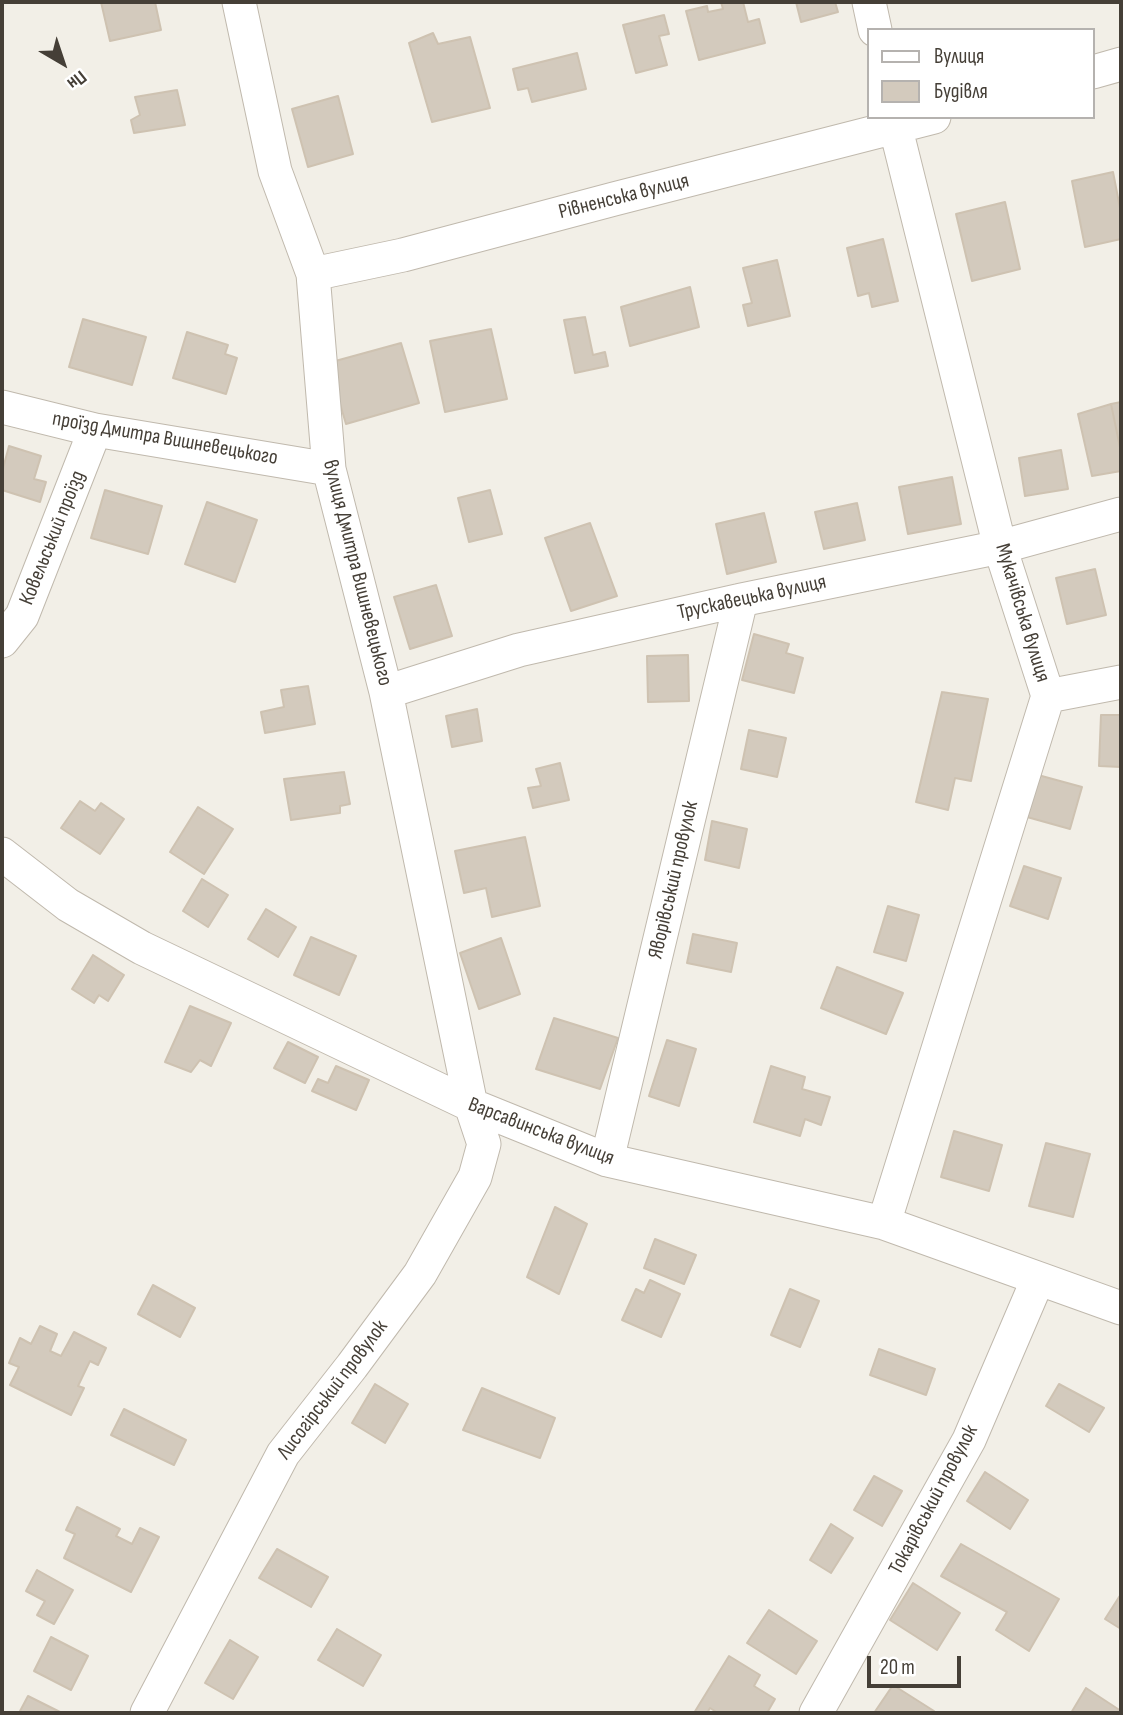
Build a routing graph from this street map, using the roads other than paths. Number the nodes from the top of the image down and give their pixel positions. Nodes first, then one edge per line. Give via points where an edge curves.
1 (239, 2) edge
2 (869, 2) edge
3 (875, 28) edge
4 (1121, 64) edge
5 (1095, 71) edge
6 (921, 119) edge
7 (894, 123) edge
8 (313, 274) junction
9 (2, 407) edge
10 (95, 430) junction
11 (329, 469) junction
12 (1121, 514) edge
13 (1000, 547) junction
14 (741, 600) junction
15 (2, 641) edge
16 (1121, 682) edge
17 (386, 692) junction
18 (1048, 696) junction
19 (2, 854) edge
20 (471, 1105) junction
21 (607, 1160) junction
22 (884, 1223) junction
23 (1038, 1279) junction
24 (1121, 1308) edge
25 (147, 1713) edge
26 (816, 1713) edge

1 - 8 street, вулиця Дмитра Вишневецького via 275,171
2 - 3 street
4 - 5 street
6 - 7 street, Рівненська вулиця
7 - 8 street, Рівненська вулиця via 403,255
7 - 13 street, Мукачівська вулиця
8 - 11 street, вулиця Дмитра Вишневецького
9 - 10 street, проїзд Дмитра Вишневецького
10 - 11 street, проїзд Дмитра Вишневецького
10 - 15 street, Ковельський проїзд via 22,616
11 - 17 street, вулиця Дмитра Вишневецького
12 - 13 street, Трускавецька вулиця
13 - 14 street, Трускавецька вулиця
13 - 18 street, Мукачівська вулиця
14 - 17 street, Трускавецька вулиця via 519,650
14 - 21 street, Яворівський провулок
16 - 18 street
17 - 20 street, вулиця Дмитра Вишневецького
18 - 22 street, Мукачівська вулиця
19 - 20 street, Варсавинська вулиця via 68,905 142,948
20 - 21 street, Варсавинська вулиця
20 - 25 street, Лисогірський провулок via 484,1144 475,1177 420,1274 283,1454
21 - 22 street, Варсавинська вулиця
22 - 23 street, Варсавинська вулиця
23 - 24 street, Варсавинська вулиця
23 - 26 street, Токарівський провулок via 970,1440

